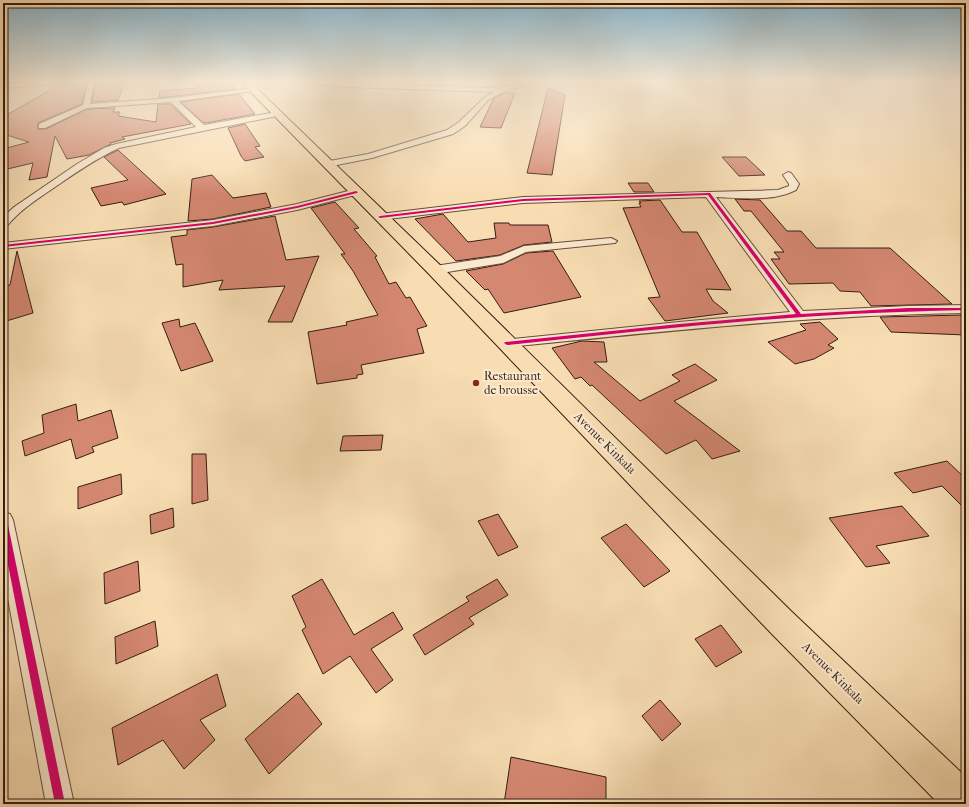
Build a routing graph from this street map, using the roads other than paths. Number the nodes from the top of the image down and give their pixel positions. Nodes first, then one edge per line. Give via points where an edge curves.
1 (56, 120) edge
2 (193, 120) edge
3 (247, 120) edge
4 (283, 120) edge
5 (466, 120) edge
6 (42, 126) dead end
7 (202, 128) junction
8 (327, 164) junction
9 (788, 175) dead end
10 (356, 192) junction
11 (709, 194) junction
12 (380, 218) junction
13 (3, 224) edge
14 (611, 241) dead end
15 (3, 246) edge
16 (435, 270) junction
17 (966, 309) edge
18 (799, 315) junction
19 (507, 344) junction
20 (3, 520) edge
21 (60, 804) edge
22 (966, 804) edge

1 - 6 street
2 - 7 street
3 - 7 street
4 - 8 main road, Avenue Kinkala
5 - 8 street via 450,132 369,156
7 - 13 street via 107,150 26,204
8 - 10 main road, Avenue Kinkala
9 - 11 street via 794,184 790,192
10 - 12 main road, Avenue Kinkala
10 - 15 street via 297,207 206,224
11 - 12 street via 523,200
11 - 18 street
12 - 16 main road, Avenue Kinkala
14 - 16 street via 524,249 502,259
16 - 19 main road, Avenue Kinkala
17 - 18 street via 901,309
18 - 19 street
19 - 22 main road, Avenue Kinkala via 781,622
20 - 21 street

